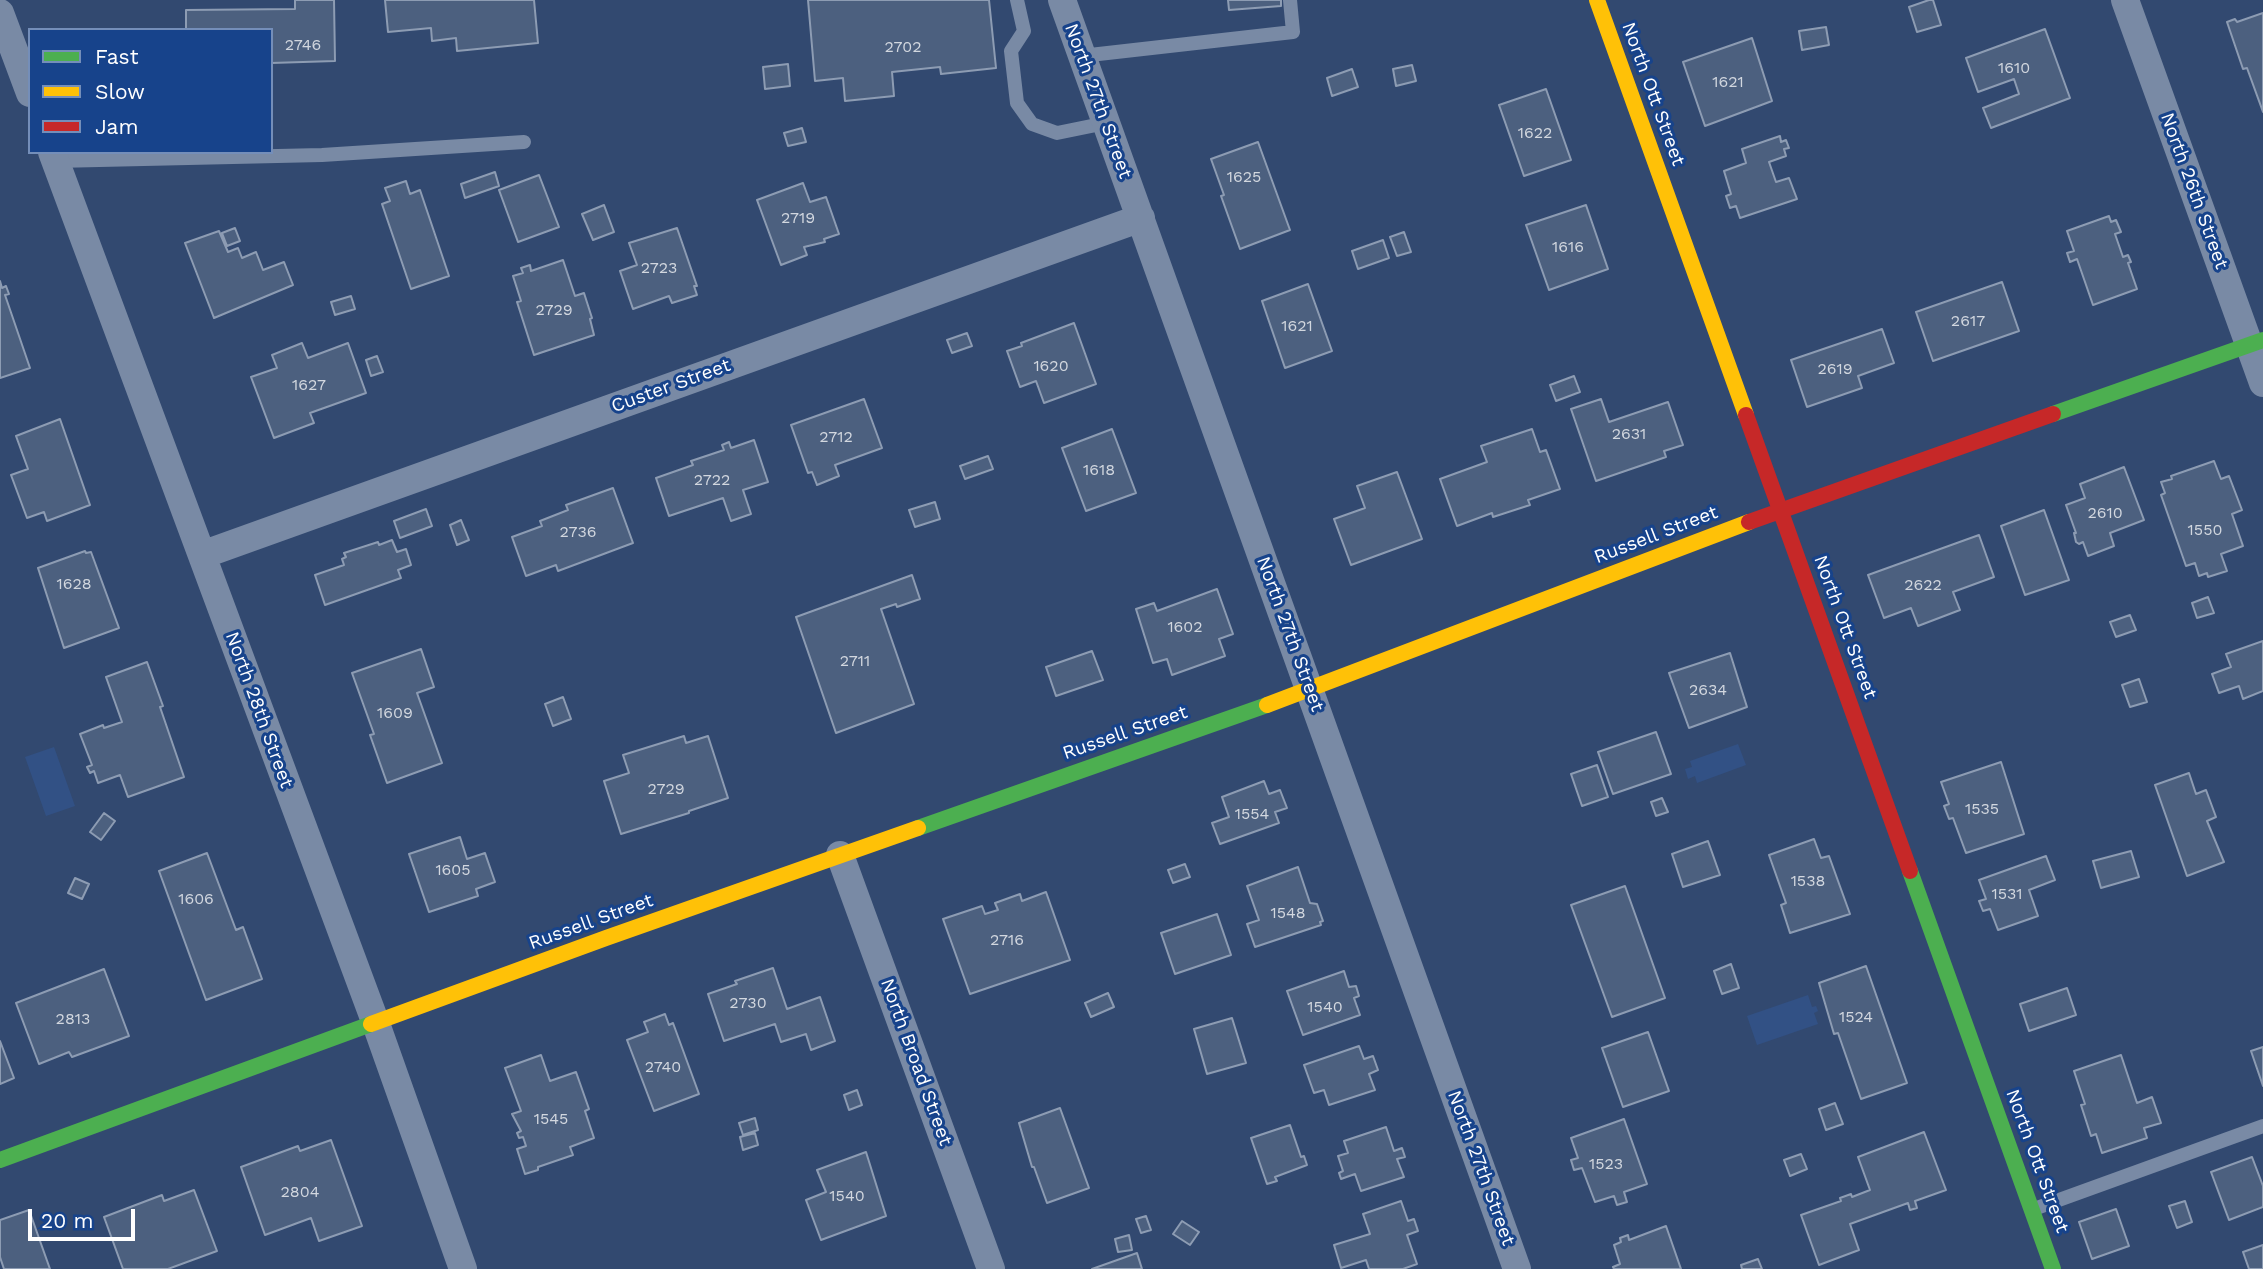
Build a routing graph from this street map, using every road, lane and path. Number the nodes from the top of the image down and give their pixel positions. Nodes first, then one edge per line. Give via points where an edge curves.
1 (1017, 0) edge
2 (1062, 0) edge
3 (1290, 0) edge
4 (1597, 0) edge
5 (2125, 0) edge
6 (0, 13) edge
7 (1081, 56) junction
8 (28, 88) edge
9 (1106, 123) junction
10 (524, 142) dead end
11 (54, 157) edge
12 (1141, 218) junction
13 (2256, 343) edge
14 (2263, 383) edge
15 (1781, 510) junction
16 (202, 555) junction
17 (1310, 690) junction
18 (841, 855) junction
19 (375, 1021) junction
20 (2263, 1126) edge
21 (0, 1160) edge
22 (2032, 1210) junction
23 (458, 1268) edge
24 (990, 1269) edge
25 (1517, 1269) edge
26 (2053, 1269) edge

1 - 9 lane via 1024,31 1011,51 1017,103 1032,124 1057,133
2 - 7 street, North 27th Street
3 - 7 lane via 1293,32
4 - 15 street, North Ott Street
5 - 13 street, North 26th Street
6 - 8 street
7 - 9 street, North 27th Street
9 - 12 street, North 27th Street
10 - 11 lane via 322,155
11 - 16 street, North 28th Street
12 - 16 street, Custer Street
12 - 17 street, North 27th Street
13 - 14 street, North 26th Street
13 - 15 street, Russell Street
15 - 17 street, Russell Street
15 - 22 street, North Ott Street
16 - 19 street, North 28th Street
17 - 18 street, Russell Street
17 - 25 street, North 27th Street
18 - 19 street, Russell Street
18 - 24 street, North Broad Street
19 - 21 street, Russell Street
19 - 23 street, North 28th Street
20 - 22 lane
22 - 26 street, North Ott Street

